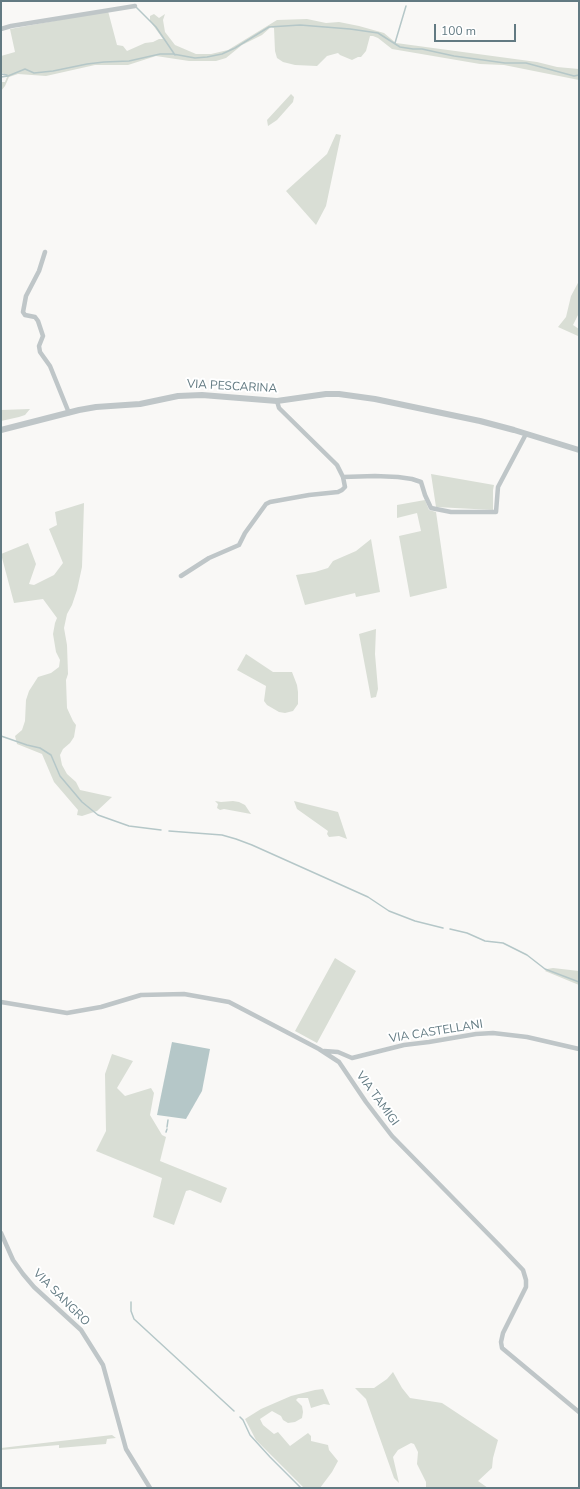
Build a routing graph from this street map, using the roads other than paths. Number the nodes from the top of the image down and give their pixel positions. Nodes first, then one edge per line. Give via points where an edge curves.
1 (135, 6) dead end
2 (1, 29) edge
3 (45, 252) dead end
4 (277, 401) junction
5 (69, 413) junction
6 (1, 430) edge
7 (526, 434) junction
8 (579, 450) edge
9 (343, 477) junction
10 (182, 576) dead end
11 (1, 1002) edge
12 (579, 1049) edge
13 (322, 1050) junction
14 (1, 1233) edge
15 (579, 1412) edge
16 (150, 1488) edge

1 - 2 street
3 - 5 street via 39,271 26,296 23,312 38,321 43,336 39,346 40,352 50,366
4 - 5 street, VIA PESCARINA via 186,395
4 - 7 street, VIA PESCARINA via 326,394 356,395
4 - 9 street via 282,411 337,465
5 - 6 street, VIA PESCARINA
7 - 8 street, VIA PESCARINA
7 - 9 street via 498,487 496,512 451,512 431,508 422,482 412,479 383,476
9 - 10 street via 345,487 342,490 266,504 239,545 209,558
11 - 13 street, VIA TAMIGI via 67,1013 101,1007 141,995 184,994 229,1002
12 - 13 street, VIA CASTELLANI via 493,1033 404,1045 352,1058 338,1052
13 - 15 street, VIA TAMIGI via 339,1062 392,1136 522,1270 526,1287 504,1333 502,1348
14 - 16 street, VIA SANGRO via 13,1260 23,1274 81,1330 103,1365 126,1449

